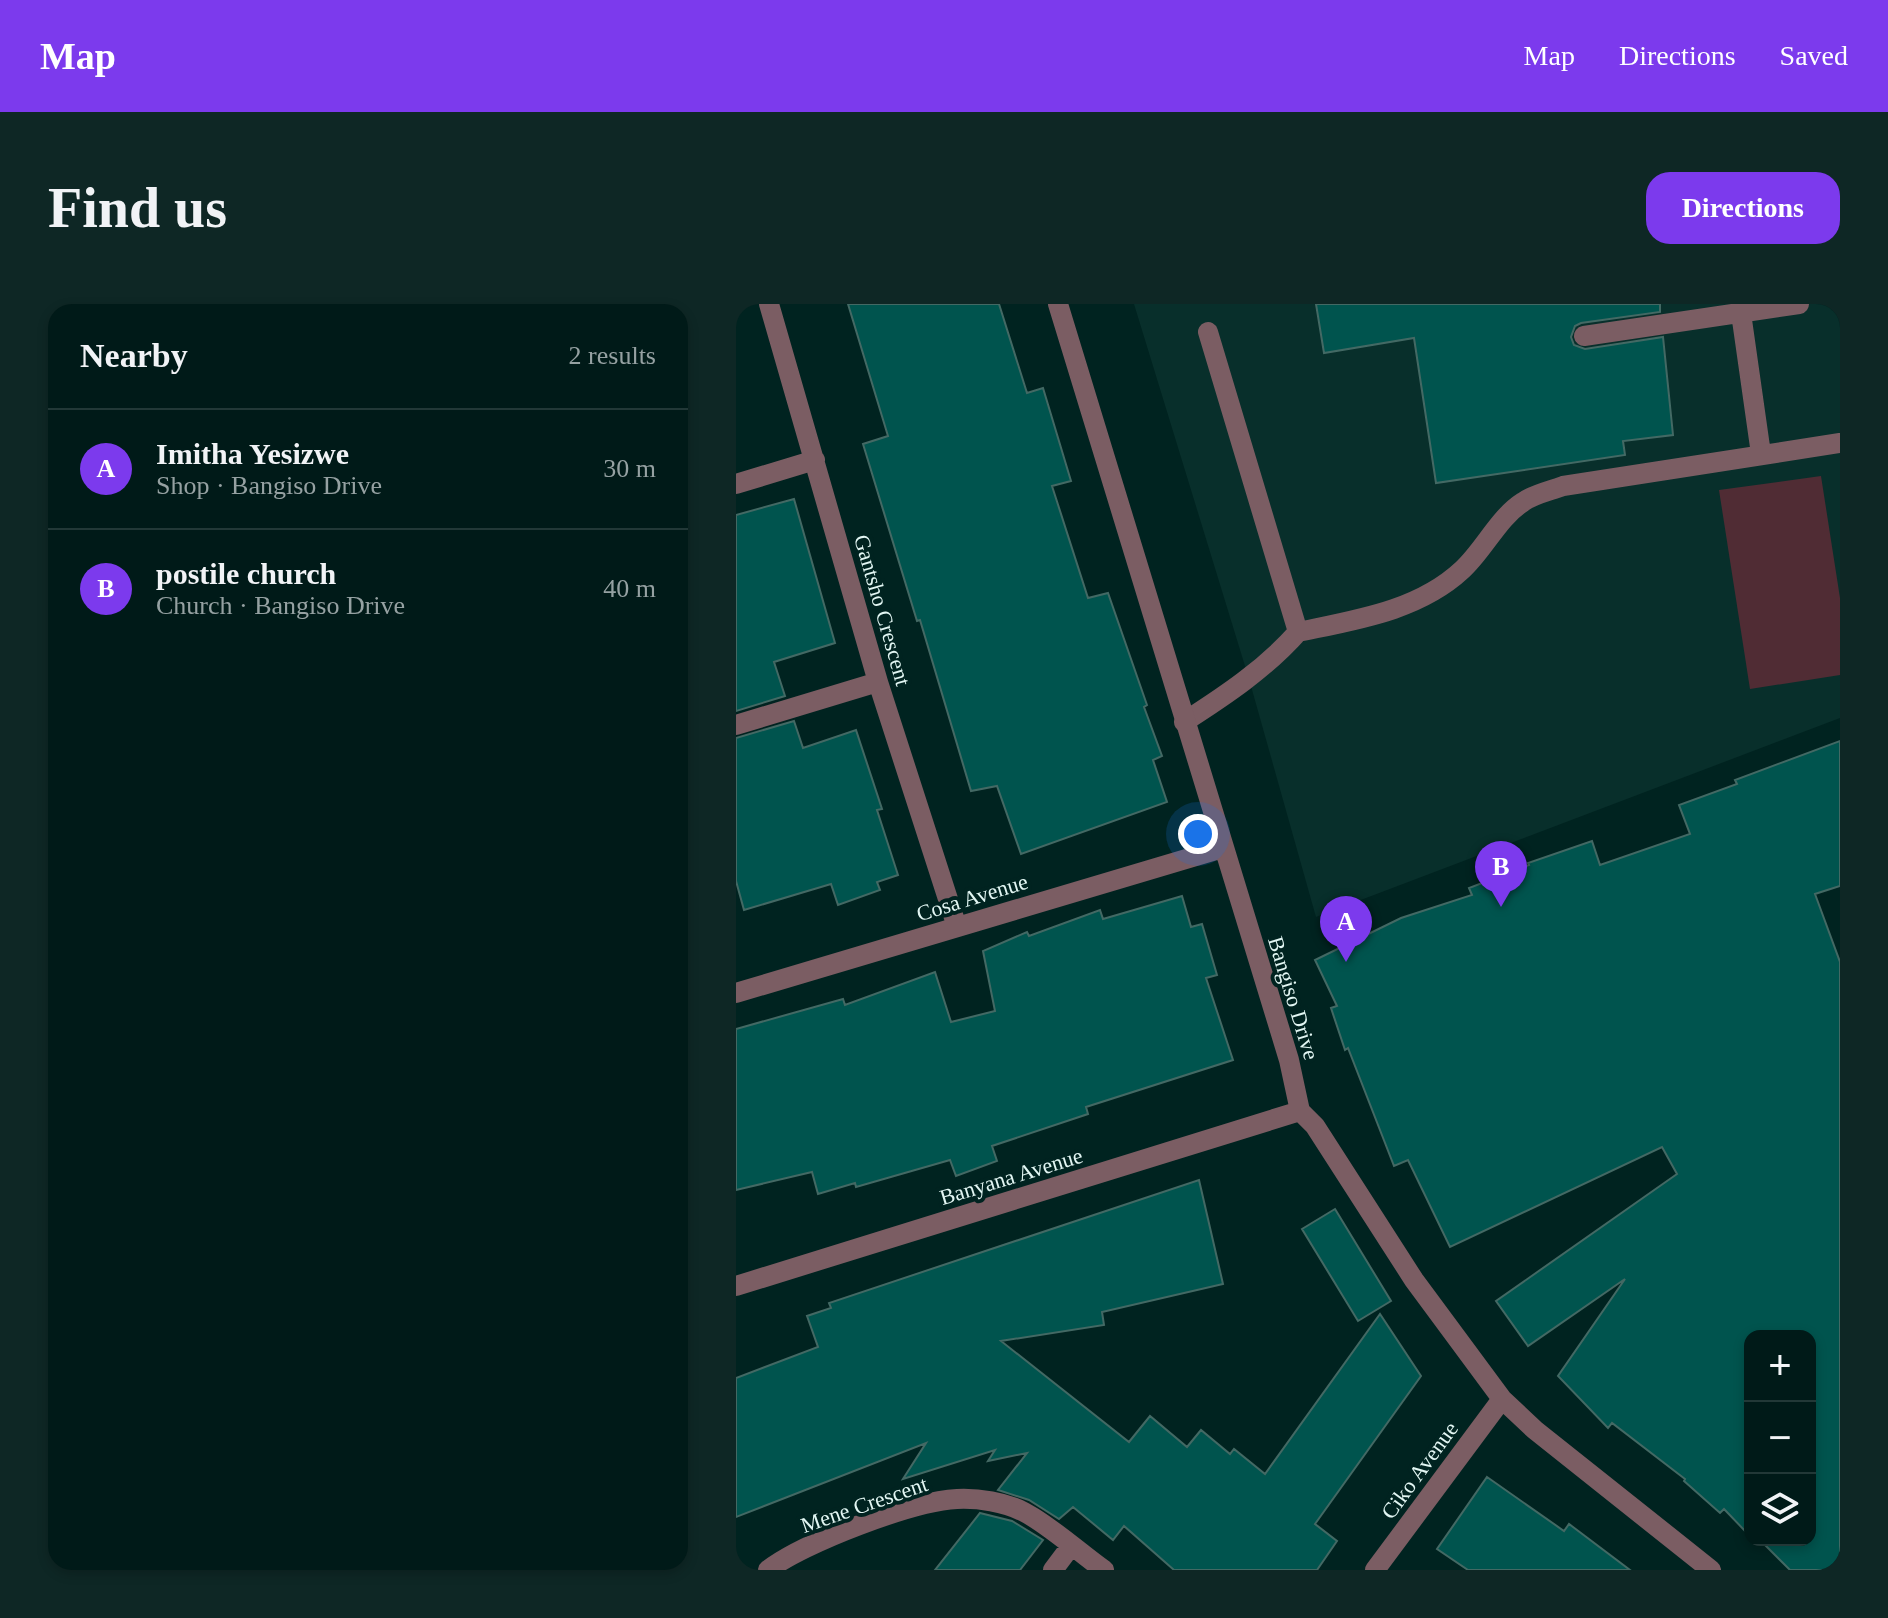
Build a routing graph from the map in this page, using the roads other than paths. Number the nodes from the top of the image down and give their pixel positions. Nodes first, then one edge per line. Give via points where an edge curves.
1 (769, 304) edge
2 (1058, 304) edge
3 (1799, 304) edge
4 (1741, 313) junction
5 (1208, 332) dead end
6 (1584, 336) dead end
7 (1840, 443) edge
8 (1761, 454) junction
9 (815, 460) junction
10 (736, 484) edge
11 (1298, 632) junction
12 (878, 682) junction
13 (1184, 722) junction
14 (736, 725) edge
15 (1223, 848) junction
16 (957, 927) junction
17 (736, 993) edge
18 (1300, 1111) junction
19 (736, 1286) edge
20 (1502, 1399) junction
21 (1071, 1546) junction
22 (768, 1570) edge
23 (1053, 1570) edge
24 (1104, 1570) edge
25 (1375, 1570) edge
26 (1711, 1570) edge

1 - 9 street, Gantsho Crescent
2 - 13 street, Bangiso Drive
3 - 4 street
4 - 6 street
4 - 8 street
5 - 11 street
7 - 8 street
8 - 11 street via 1563,486 1522,502 1463,570 1428,596
9 - 10 street
9 - 12 street, Gantsho Crescent
11 - 13 street via 1249,679
12 - 14 street
12 - 16 street, Gantsho Crescent
13 - 15 street, Bangiso Drive
15 - 16 street, Cosa Avenue
15 - 18 street, Bangiso Drive
16 - 17 street, Cosa Avenue
18 - 19 street, Banyana Avenue
18 - 20 street, Bangiso Drive
20 - 25 street, Ciko Avenue
20 - 26 street, Bangiso Drive
21 - 22 street, Mene Crescent via 1023,1512 956,1499 911,1508 814,1543
21 - 23 street
21 - 24 street, Mene Crescent

